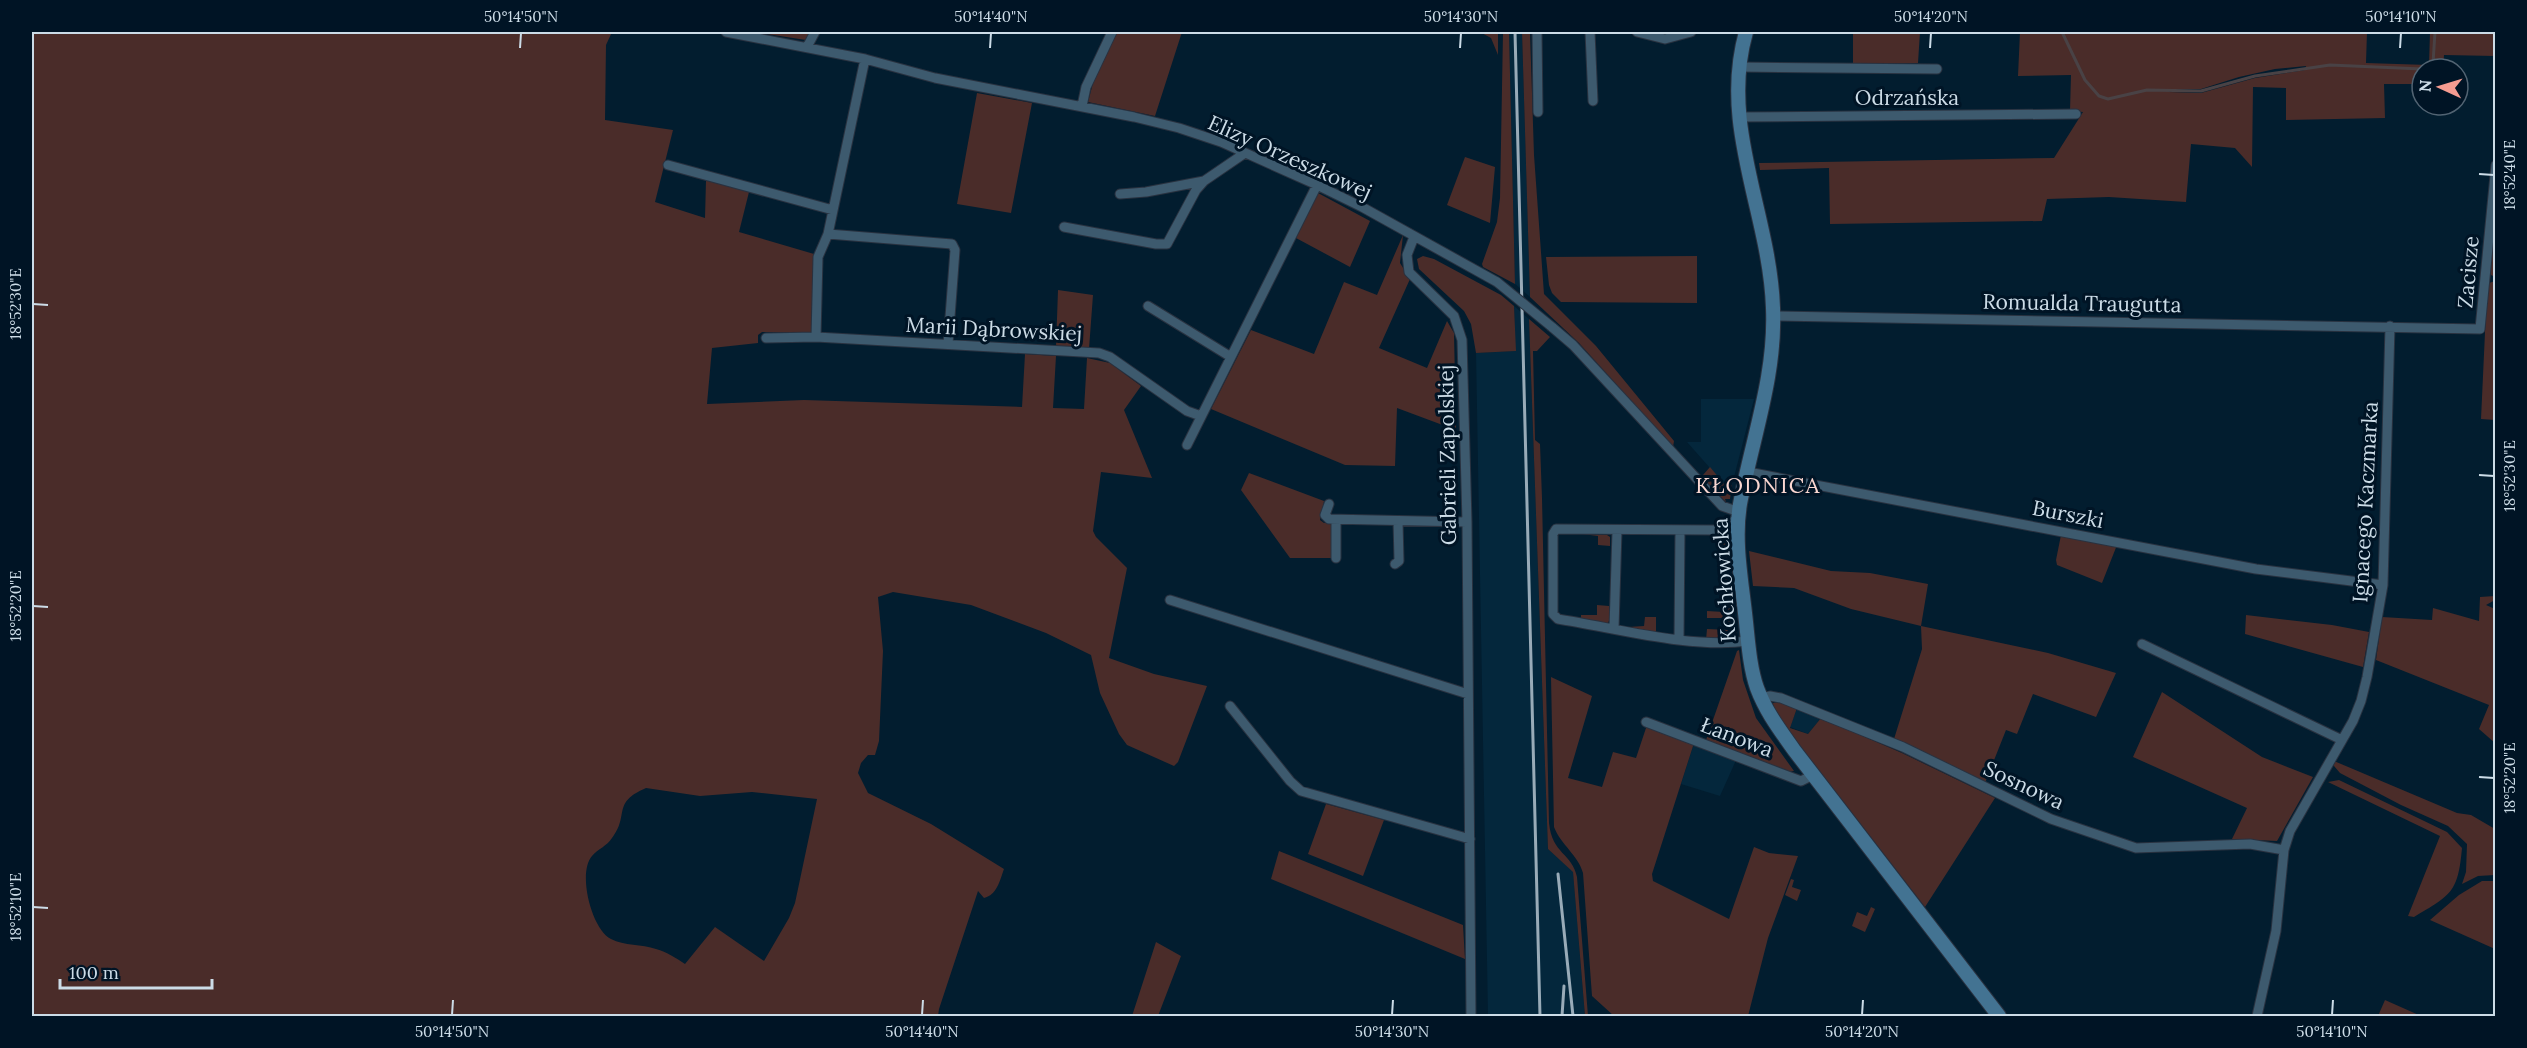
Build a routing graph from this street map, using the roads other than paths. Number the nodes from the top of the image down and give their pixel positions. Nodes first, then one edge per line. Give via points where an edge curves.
1 (726, 32) edge
2 (815, 32) edge
3 (1112, 32) edge
4 (1537, 32) edge
5 (1590, 32) edge
6 (1636, 32) edge
7 (1691, 32) edge
8 (1746, 32) edge
9 (807, 47) junction
10 (865, 59) junction
11 (1739, 67) junction
12 (1937, 69) dead end
13 (1593, 101) dead end
14 (1082, 106) junction
15 (1538, 112) dead end
16 (2076, 114) dead end
17 (1738, 117) junction
18 (1245, 153) junction
19 (668, 165) dead end
20 (2496, 165) edge
21 (1204, 181) junction
22 (1317, 185) junction
23 (1120, 194) dead end
24 (833, 210) junction
25 (1064, 227) dead end
26 (828, 234) junction
27 (1414, 237) junction
28 (1148, 306) dead end
29 (1773, 316) junction
30 (2390, 326) junction
31 (816, 337) junction
32 (766, 338) dead end
33 (948, 344) junction
34 (1231, 357) junction
35 (1201, 416) junction
36 (1187, 445) dead end
37 (1748, 472) junction
38 (1329, 504) dead end
39 (1739, 515) junction
40 (1336, 520) junction
41 (1398, 521) junction
42 (1467, 522) junction
43 (1680, 530) junction
44 (1617, 531) junction
45 (1336, 558) dead end
46 (1395, 564) dead end
47 (2383, 585) junction
48 (1170, 600) dead end
49 (1614, 628) junction
50 (1679, 639) junction
51 (1748, 641) junction
52 (2142, 644) dead end
53 (1468, 694) junction
54 (1761, 698) junction
55 (1230, 706) dead end
56 (1646, 722) dead end
57 (2342, 740) junction
58 (1813, 775) junction
59 (1470, 839) junction
60 (2284, 850) junction
61 (1471, 1017) edge
62 (1999, 1017) edge
63 (2257, 1017) edge

1 - 9 street, Elizy Orzeszkowej
2 - 9 street
3 - 14 street via 1086,87
4 - 15 street
5 - 13 street
6 - 7 street via 1665,39
8 - 11 street, Kochłowicka
9 - 10 street, Elizy Orzeszkowej
10 - 14 street, Elizy Orzeszkowej via 935,78
10 - 24 street
11 - 12 street
11 - 17 street, Kochłowicka
14 - 18 street, Elizy Orzeszkowej via 1179,128
16 - 17 street, Odrzańska
17 - 29 street, Kochłowicka via 1766,256
18 - 21 street
18 - 22 street, Elizy Orzeszkowej
19 - 24 street
20 - 30 street, Zacisze via 2480,329
21 - 23 street
21 - 25 street via 1167,244
22 - 27 street, Elizy Orzeszkowej
22 - 34 street
24 - 26 street
26 - 31 street via 818,257
26 - 33 street via 952,244 955,250
27 - 39 street, Elizy Orzeszkowej, bridge via 1497,282 1552,327 1722,506
27 - 42 street, Gabrieli Zapolskiej via 1407,255 1409,273 1454,316 1462,340
28 - 34 street
29 - 30 street, Romualda Traugutta
29 - 37 street, Kochłowicka via 1769,378
30 - 47 street, Ignacego Kaczmarka
31 - 32 street, Marii Dąbrowskiej
31 - 33 street, Marii Dąbrowskiej
33 - 35 street, Marii Dąbrowskiej via 1099,353 1187,411
34 - 35 street
35 - 36 street
37 - 39 street, Kochłowicka
37 - 47 street, Burszki via 2256,569
38 - 40 street via 1326,518
39 - 43 street via 1715,530
39 - 51 street, Kochłowicka via 1738,549
40 - 41 street
40 - 45 street
41 - 42 street
41 - 46 street via 1399,561
42 - 53 street, Gabrieli Zapolskiej
43 - 44 street
43 - 50 street
44 - 49 street
44 - 49 street via 1556,529 1553,534 1554,617
47 - 57 street, Ignacego Kaczmarka via 2363,694
48 - 53 street
49 - 50 street
50 - 51 street via 1725,644
51 - 54 street, Kochłowicka
52 - 57 street
53 - 59 street, Gabrieli Zapolskiej
54 - 58 street, Kochłowicka
54 - 60 street, Sosnowa via 1781,698 1903,747 2051,819 2136,848 2250,844
55 - 59 street via 1301,791
56 - 58 street, Łanowa via 1801,781
57 - 60 street, Ignacego Kaczmarka via 2290,831
58 - 62 street, Kochłowicka
59 - 61 street, Gabrieli Zapolskiej
60 - 63 street, Ignacego Kaczmarka via 2276,931

